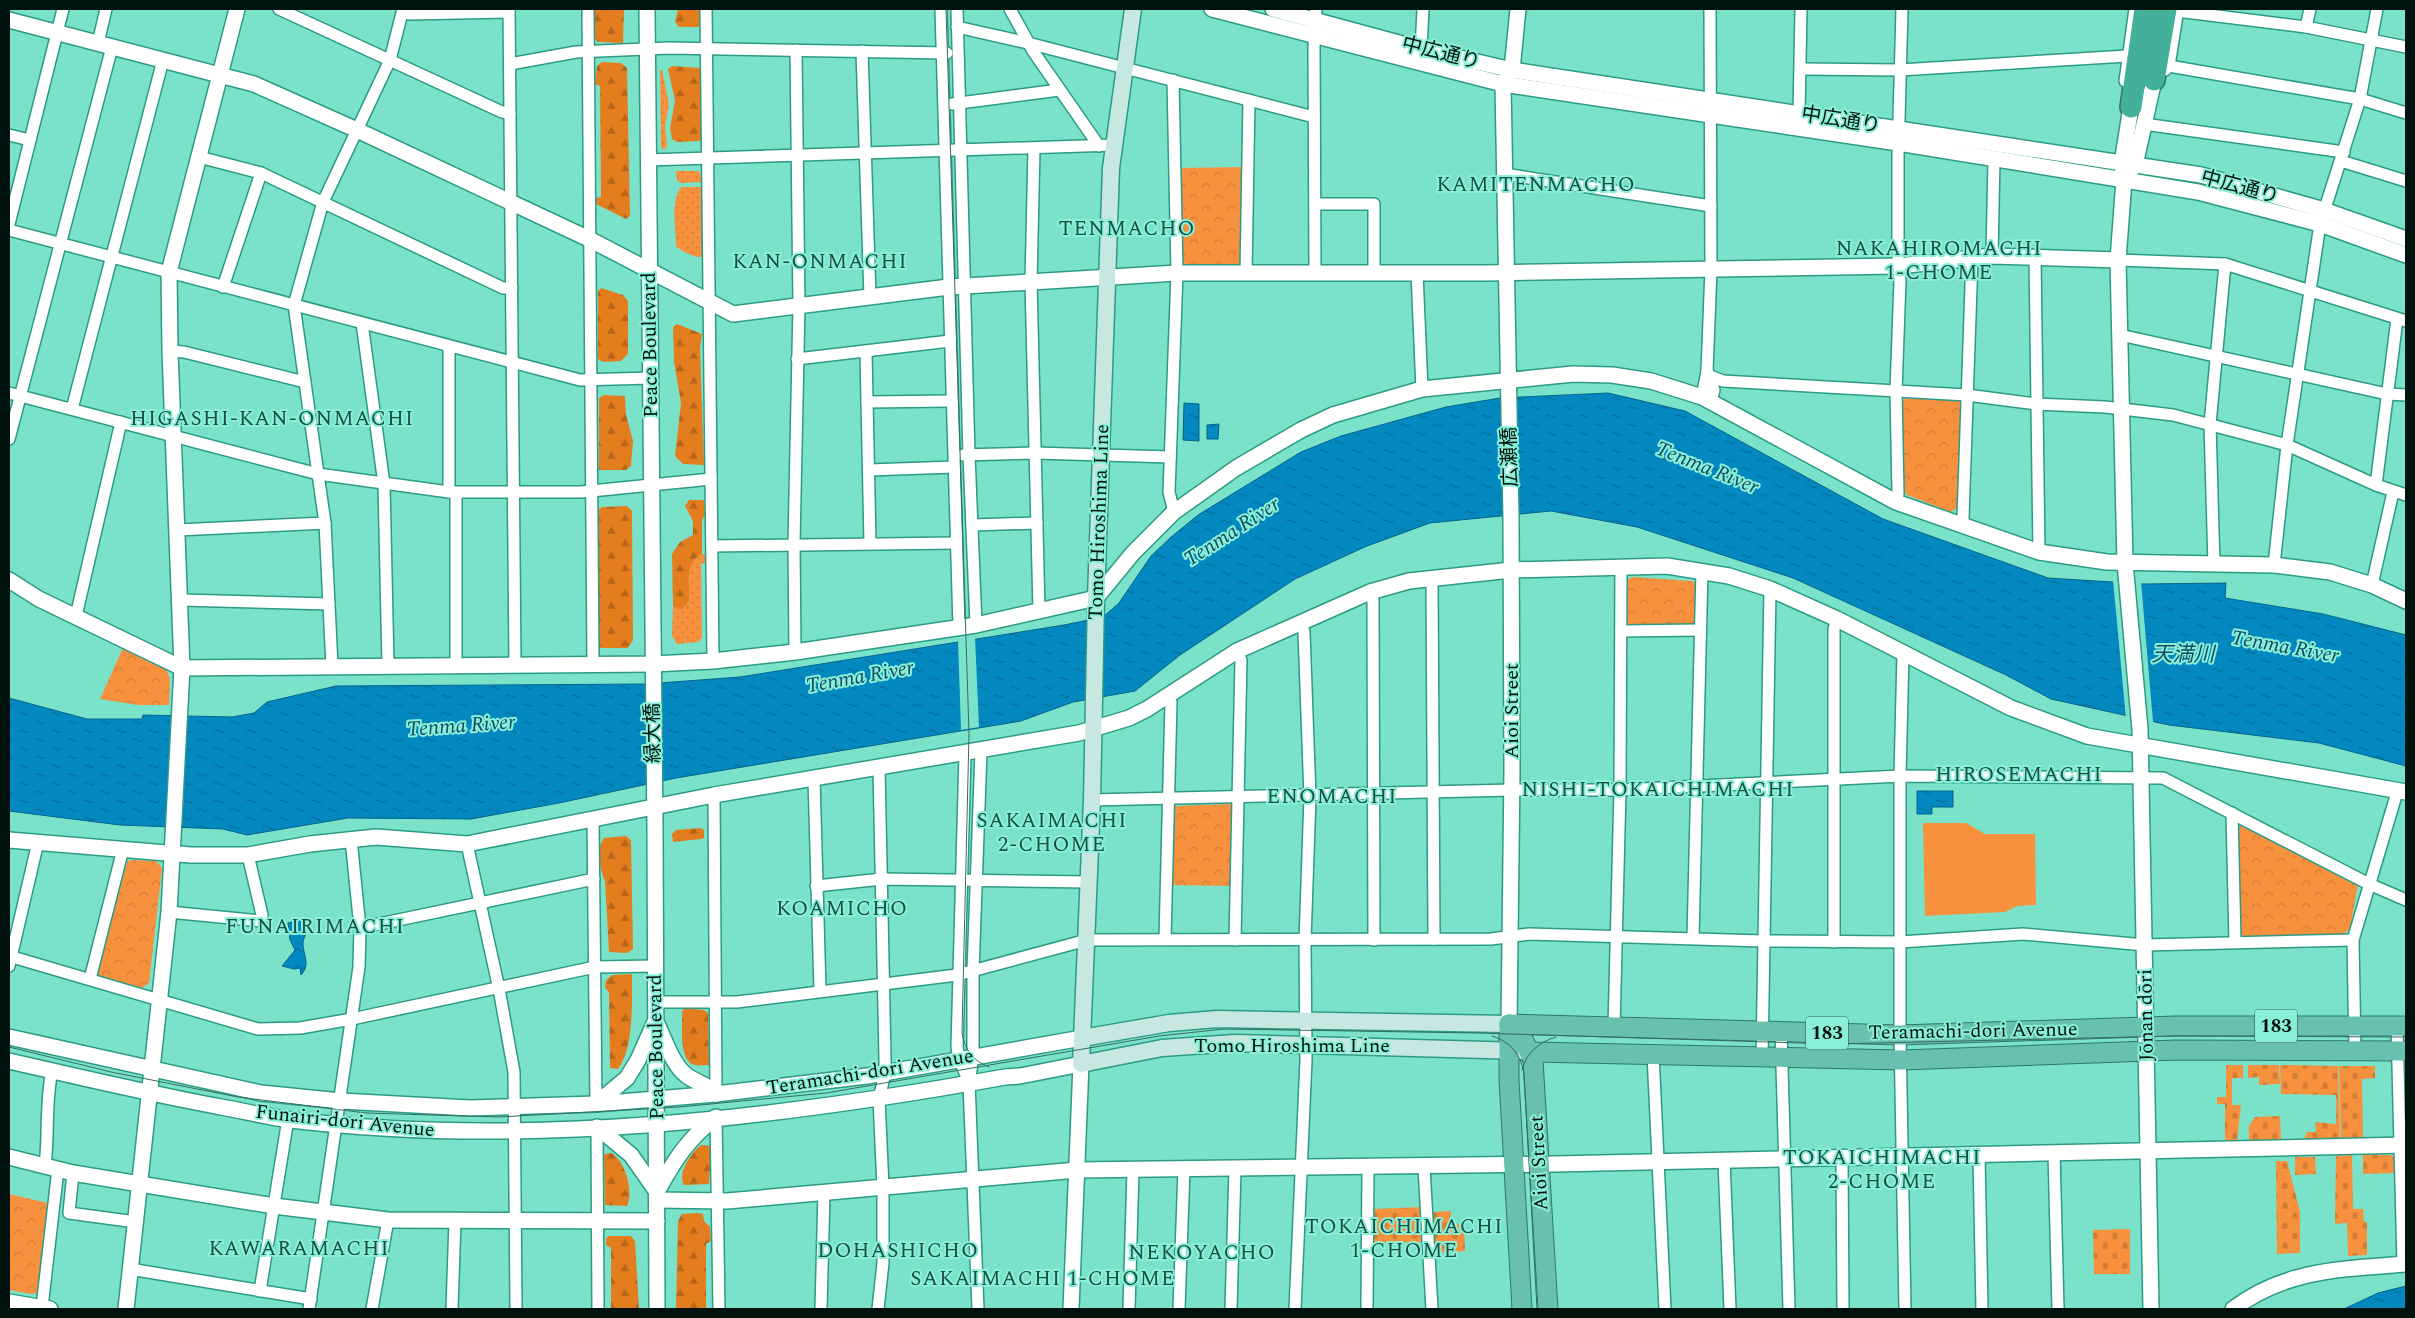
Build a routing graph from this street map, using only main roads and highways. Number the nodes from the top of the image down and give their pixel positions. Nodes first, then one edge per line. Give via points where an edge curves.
1 (1133, 9) edge
2 (2145, 9) edge
3 (2174, 9) edge
4 (2149, 63) junction
5 (2131, 107) road end
6 (1509, 1024) junction
7 (2402, 1026) edge
8 (1082, 1038) junction
9 (1509, 1051) junction
10 (2402, 1051) edge
11 (1530, 1052) junction
12 (1522, 1309) edge
13 (1548, 1309) edge

1 - 8 main road, Tomo Hiroshima Line via 1126,68 1106,146 1106,277 1095,701
2 - 4 highway
3 - 4 highway
4 - 5 highway
6 - 7 highway, Teramachi-dori Avenue / 183 via 1900,1035 2146,1027
6 - 8 main road, Tomo Hiroshima Line via 1217,1019 1169,1022
6 - 9 highway, Aioi Street
6 - 11 highway, Aioi Street
8 - 9 main road, Tomo Hiroshima Line via 1081,1064 1162,1048 1198,1045
9 - 11 main road, Tomo Hiroshima Line
9 - 12 highway, Aioi Street
10 - 11 highway, Teramachi-dori Avenue / 183 via 2146,1051 1902,1060
11 - 13 highway, Aioi Street

